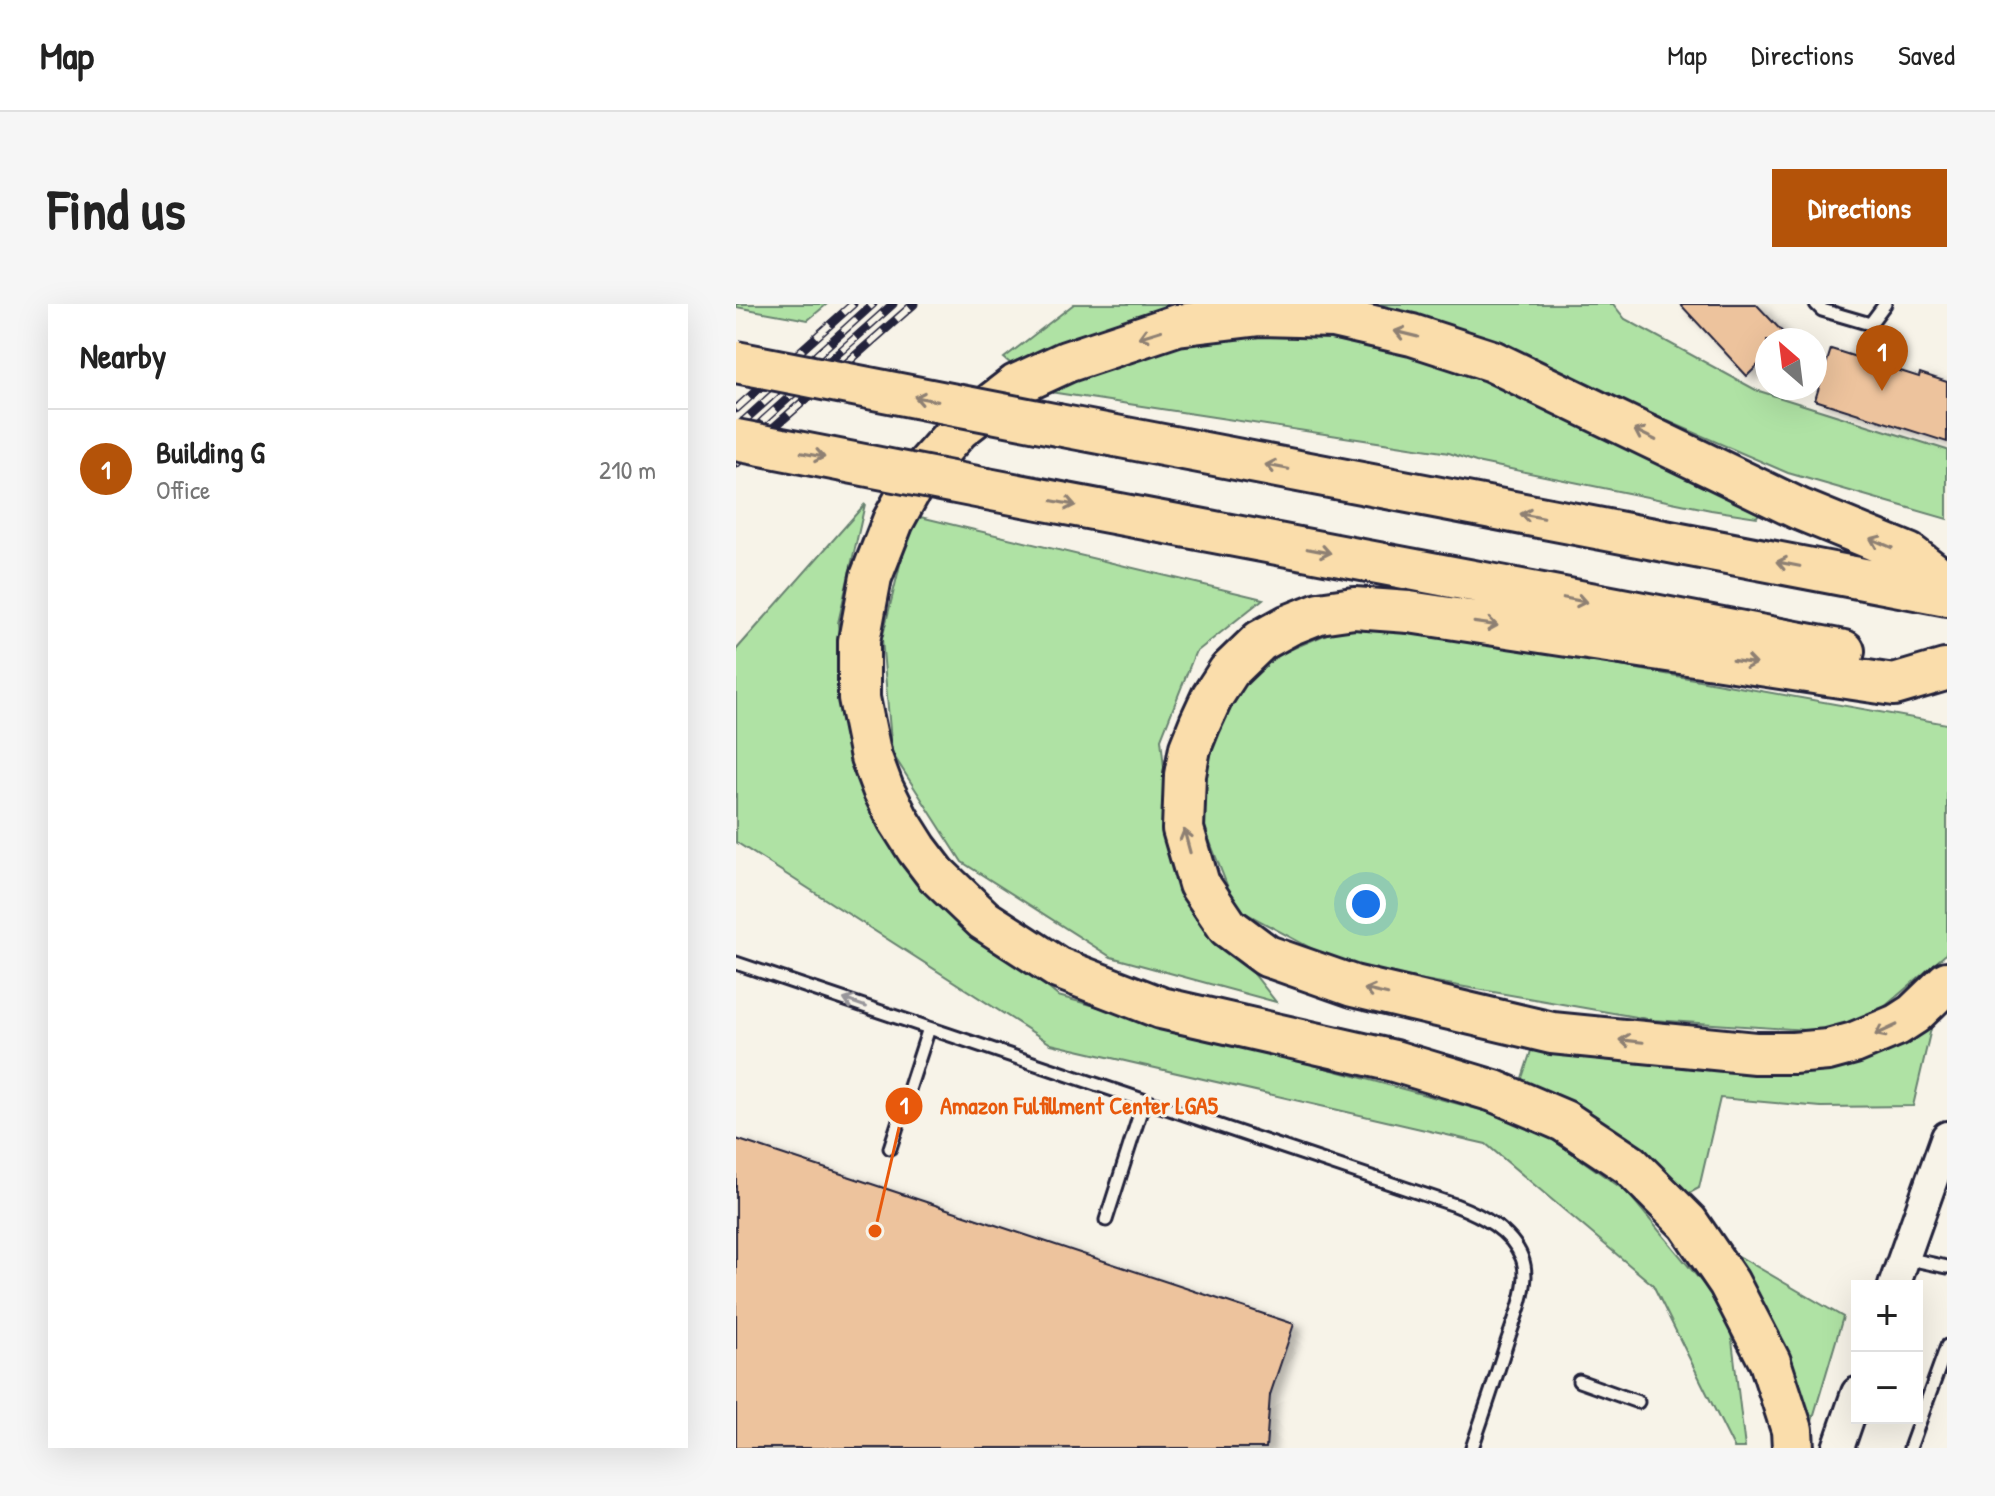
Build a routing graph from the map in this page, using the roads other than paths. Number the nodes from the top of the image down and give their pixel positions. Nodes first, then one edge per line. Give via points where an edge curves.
1 (1816, 304) edge
2 (1885, 304) edge
3 (736, 362) edge
4 (736, 440) edge
5 (1947, 583) edge
6 (1947, 595) edge
7 (1946, 670) edge
8 (736, 963) edge
9 (1947, 982) edge
10 (929, 1028) junction
11 (1144, 1101) junction
12 (1947, 1137) edge
13 (890, 1148) dead end
14 (1106, 1220) dead end
15 (1947, 1267) edge
16 (1899, 1272) edge
17 (1947, 1346) edge
18 (1579, 1381) dead end
19 (1638, 1402) dead end
20 (1851, 1410) edge
21 (1472, 1448) edge
22 (1793, 1448) edge
23 (1838, 1448) edge
24 (1910, 1448) edge

1 - 2 lane via 1870,324
6 -> 3 highway, bridge
4 -> 7 highway, bridge
5 -> 22 highway via 1909,554 1799,509 1492,361 1333,317 1260,315 1177,325 1066,362 1016,385 959,429 919,474 893,521 871,577 859,641 859,698 883,789 936,874 984,920 1058,968 1161,1008 1394,1061 1494,1091 1564,1121 1630,1165 1688,1223 1729,1283 1770,1362
9 -> 7 highway via 1897,1025 1828,1050 1755,1053 1552,1033 1353,986 1267,956 1228,927 1199,884 1183,829 1190,748 1212,697 1229,671 1260,641 1319,613 1354,608 1409,612 1894,685
10 -> 8 lane
10 - 11 lane
10 - 13 lane
11 - 14 lane
11 - 21 lane via 1471,1211 1511,1240 1525,1275
12 - 16 main road
15 - 16 lane
17 - 24 lane
18 - 19 lane
20 - 23 main road

